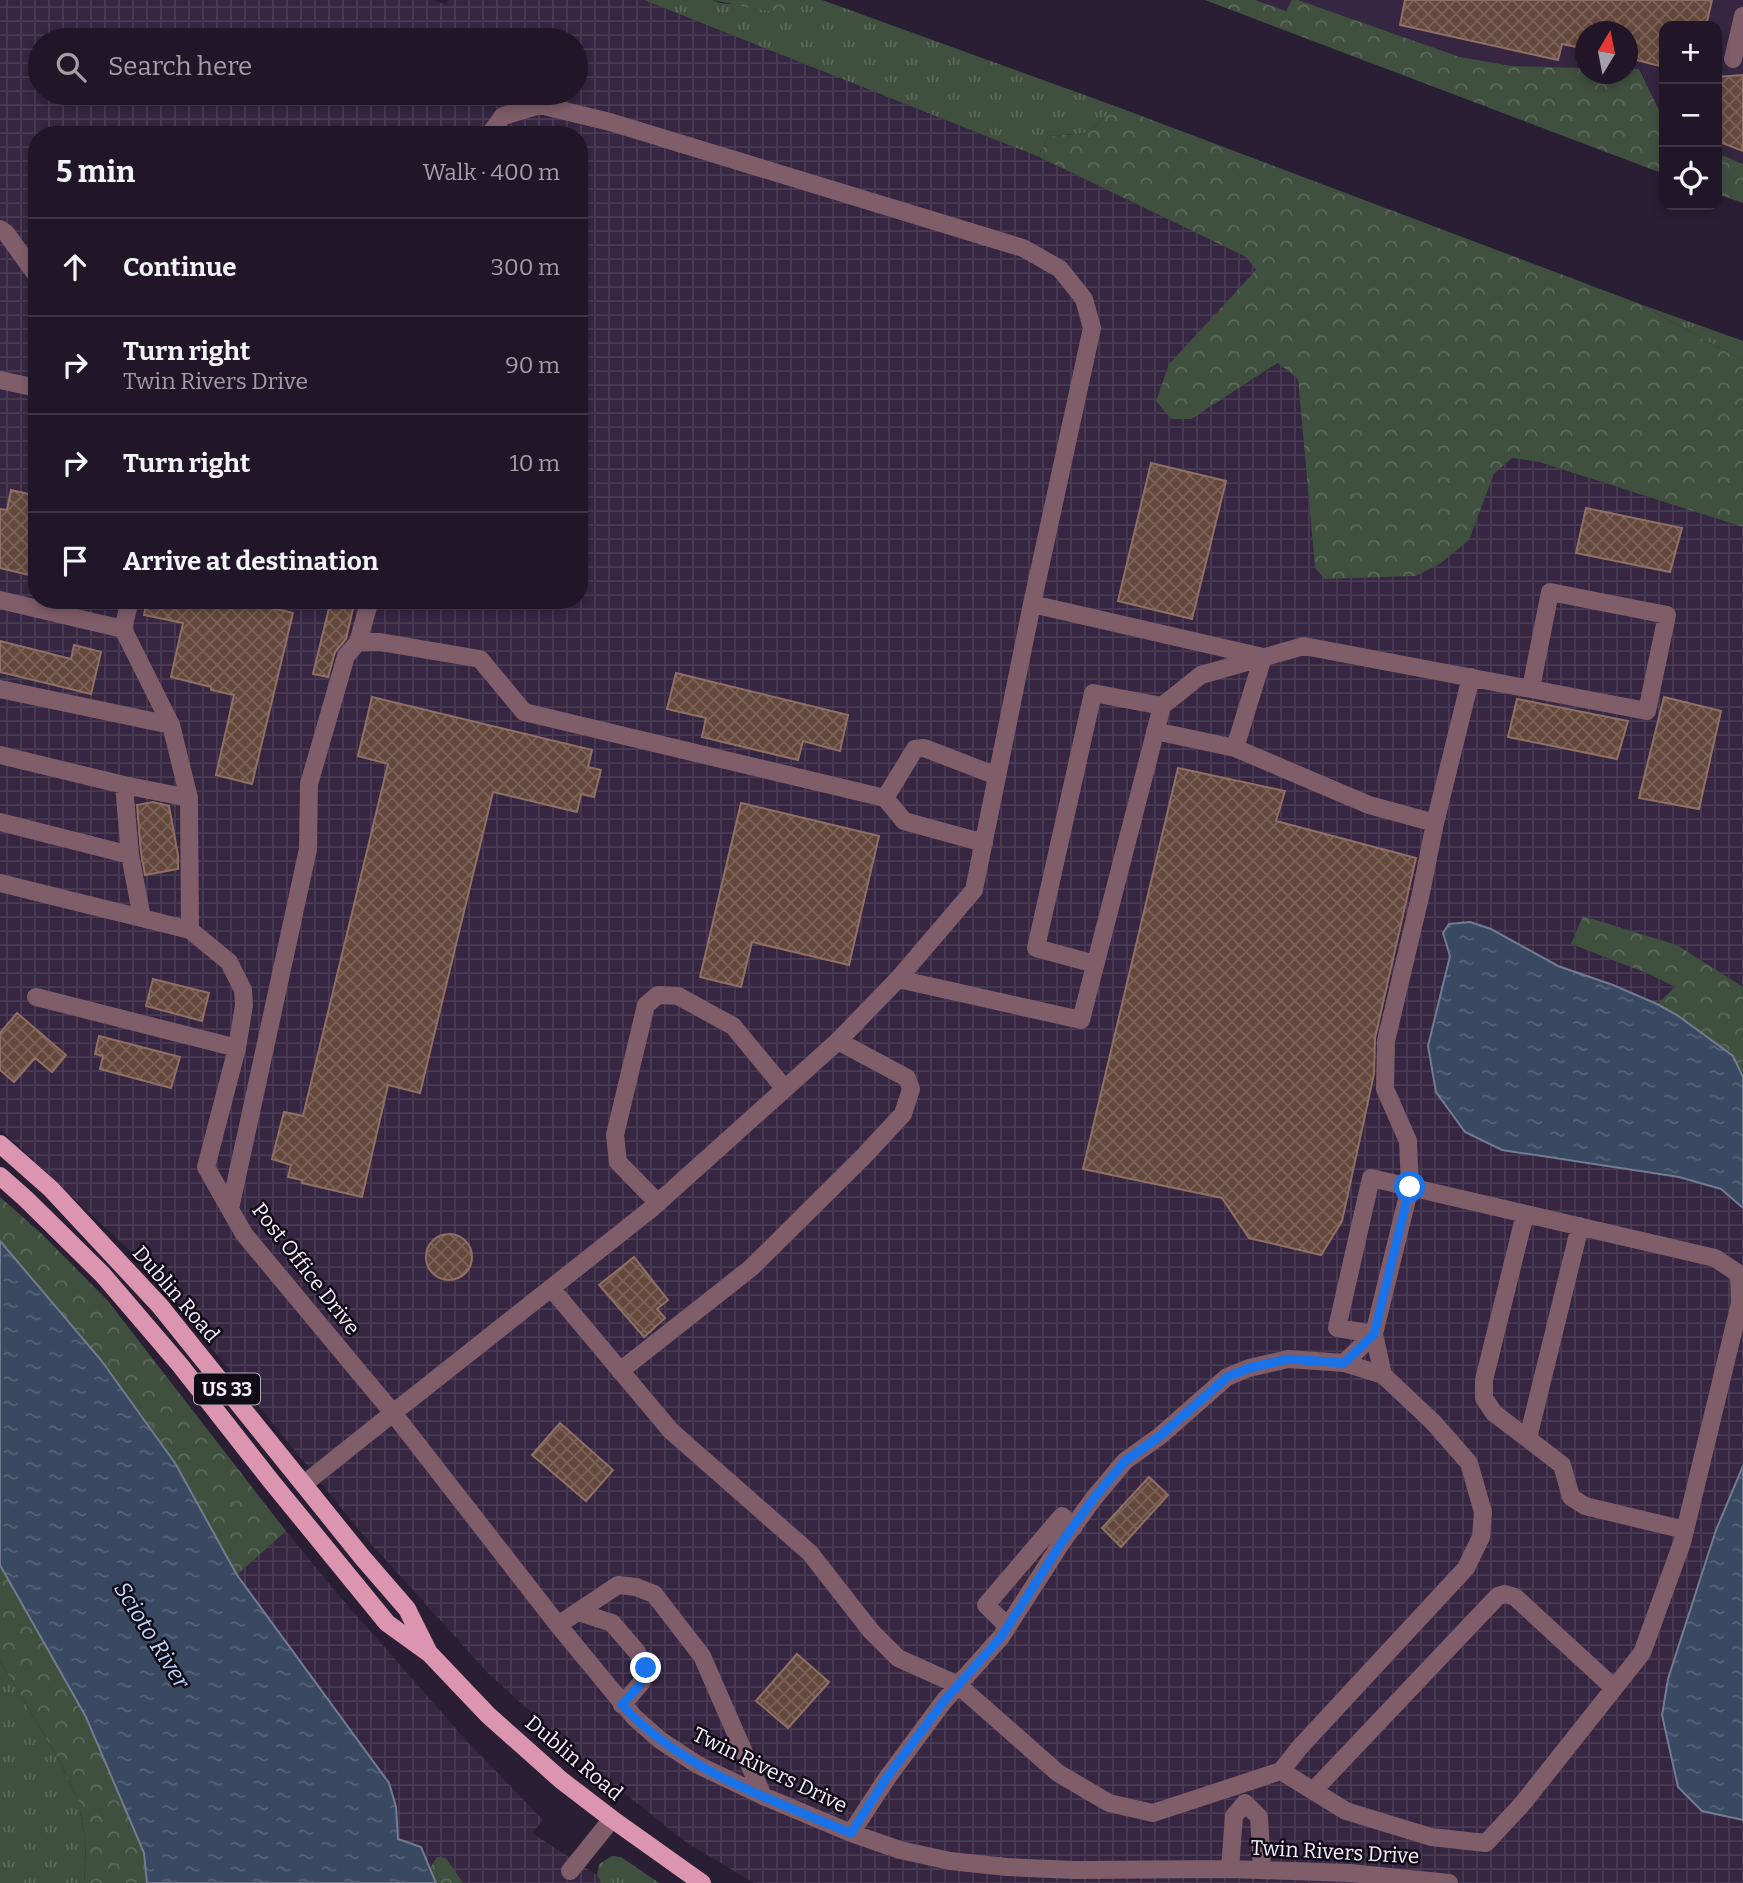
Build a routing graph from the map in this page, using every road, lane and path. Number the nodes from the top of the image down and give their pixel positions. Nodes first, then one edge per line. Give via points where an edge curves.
1 (1743, 16) edge
2 (1733, 59) dead end
3 (540, 105) edge
4 (540, 105) edge
5 (496, 126) edge
6 (0, 229) edge
7 (28, 264) edge
8 (0, 380) edge
9 (28, 386) edge
10 (0, 600) edge
11 (1032, 604) junction
12 (28, 607) edge
13 (38, 609) edge
14 (128, 609) edge
15 (367, 609) edge
16 (123, 629) junction
17 (358, 642) junction
18 (1263, 657) junction
19 (1471, 677) junction
20 (1531, 688) junction
21 (0, 689) edge
22 (1162, 706) junction
23 (171, 725) junction
24 (1155, 731) junction
25 (1235, 748) junction
26 (0, 755) edge
27 (997, 776) junction
28 (124, 785) junction
29 (189, 798) junction
30 (885, 798) junction
31 (0, 822) edge
32 (1435, 823) junction
33 (984, 843) junction
34 (130, 855) junction
35 (0, 883) edge
36 (142, 918) junction
37 (190, 930) junction
38 (1095, 964) junction
39 (898, 979) junction
40 (36, 998) dead end
41 (838, 1041) junction
42 (237, 1048) junction
43 (785, 1089) junction
44 (0, 1144) edge
45 (0, 1176) edge
46 (1410, 1187) junction
47 (658, 1203) junction
48 (230, 1209) junction
49 (1525, 1214) junction
50 (1580, 1226) junction
51 (551, 1289) junction
52 (1374, 1334) junction
53 (1344, 1363) junction
54 (620, 1371) junction
55 (1383, 1376) junction
56 (393, 1413) junction
57 (1528, 1438) junction
58 (304, 1484) junction
59 (1074, 1527) junction
60 (1685, 1530) junction
61 (578, 1612) junction
62 (558, 1625) junction
63 (1008, 1626) junction
64 (430, 1654) junction
65 (958, 1685) junction
66 (1614, 1688) junction
67 (622, 1705) junction
68 (1281, 1771) junction
69 (1240, 1785) junction
70 (1313, 1791) junction
71 (763, 1796) junction
72 (1245, 1803) junction
73 (612, 1819) junction
74 (851, 1833) junction
75 (1230, 1869) junction
76 (1262, 1870) junction
77 (570, 1871) dead end
78 (702, 1883) edge
79 (1449, 1883) edge

1 - 2 street
3 - 5 street via 503,116
4 - 11 street via 610,122 1023,248 1060,269 1084,299 1092,328
6 - 7 street
8 - 9 street
10 - 12 street
11 - 18 street
11 - 27 street
13 - 16 street
14 - 16 street
15 - 17 street
16 - 23 street
17 - 30 street via 480,659 524,712
17 - 48 street via 346,656 309,783 308,849
18 - 19 street via 1304,646
18 - 22 street via 1201,675
18 - 25 street
19 - 20 street
19 - 32 street
20 - 20 street via 1647,711 1667,615 1550,592
21 - 23 street
22 - 24 street
22 - 38 street via 1093,693 1036,948
23 - 29 street
24 - 25 street
24 - 38 street
25 - 32 street via 1368,805
26 - 28 street
27 - 30 street via 924,748 915,749
27 - 33 street
28 - 29 street
28 - 34 street
29 - 37 street
30 - 33 street via 904,821
31 - 34 street
32 - 46 street via 1386,1041 1385,1090 1408,1141
33 - 39 street via 974,890
34 - 36 street
35 - 36 street
36 - 37 street
37 - 42 street, Post Office Drive via 229,961 243,990
38 - 39 street via 1081,1020
39 - 41 street
40 - 42 street
41 - 43 street
41 - 54 street via 907,1078 911,1089 903,1114 751,1268
42 - 48 street, Post Office Drive via 206,1167
43 - 47 street
43 - 47 street via 733,1026 678,996 658,995 646,1005 615,1135 618,1162
44 - 58 main road, Dublin Road / US 33 via 51,1189 160,1306
45 - 64 main road, Dublin Road / US 33 via 103,1275 387,1623
46 - 49 street
46 - 52 street
46 - 52 street via 1371,1178 1337,1328
47 - 51 street
48 - 56 street, Post Office Drive via 244,1234
49 - 50 street
49 - 57 street via 1484,1380 1484,1398 1494,1413
50 - 57 street
50 - 60 street via 1715,1258 1739,1273 1740,1303
51 - 54 street
51 - 56 street
52 - 53 street
52 - 55 street
53 - 55 street
53 - 59 street via 1288,1359 1227,1377 1125,1461
54 - 65 street via 671,1431 810,1553 898,1658
55 - 68 street via 1469,1463 1483,1512 1481,1537 1466,1568
56 - 58 street
56 - 62 street, Twin Rivers Drive
57 - 60 street via 1562,1465 1571,1497 1585,1506
58 - 64 main road, Dublin Road / US 33 via 407,1609
59 - 63 street
59 - 63 street via 1062,1516 986,1605
60 - 66 street via 1642,1653
61 - 62 street
61 - 67 street via 612,1623 646,1668 641,1683
61 - 71 street via 618,1585 654,1594 702,1656
62 - 67 street, Twin Rivers Drive
63 - 65 street
64 - 73 main road, Dublin Road / US 33 via 488,1715
65 - 69 street via 1058,1773 1109,1803 1153,1813
65 - 74 street via 887,1777
66 - 70 street via 1486,1843 1431,1838 1346,1811
66 - 70 street via 1515,1597 1498,1596
67 - 71 street, Twin Rivers Drive via 660,1740 698,1765
68 - 69 street
68 - 70 street
69 - 72 street
71 - 74 street, Twin Rivers Drive
72 - 75 street via 1234,1816
72 - 76 street via 1259,1817
73 - 77 street
73 - 78 main road, Dublin Road / US 33
74 - 75 street, Twin Rivers Drive via 900,1850 1007,1867
75 - 76 street, Twin Rivers Drive
76 - 79 street, Twin Rivers Drive

